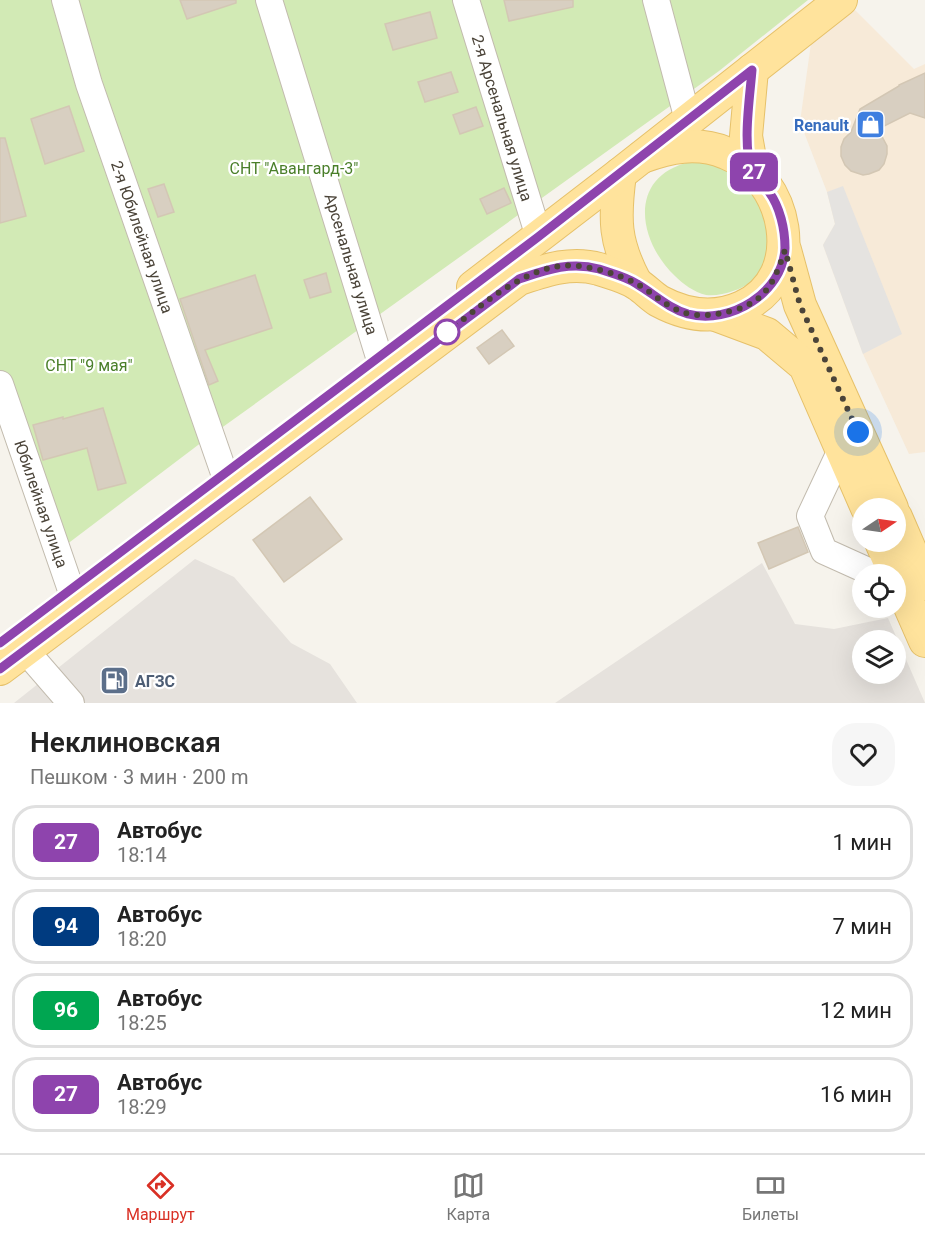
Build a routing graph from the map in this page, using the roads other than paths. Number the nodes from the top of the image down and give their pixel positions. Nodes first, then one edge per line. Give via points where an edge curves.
1 (65, 0) edge
2 (269, 0) edge
3 (466, 0) edge
4 (656, 0) edge
5 (840, 0) edge
6 (752, 70) junction
7 (688, 120) junction
8 (631, 165) junction
9 (752, 170) junction
10 (538, 237) junction
11 (785, 250) junction
12 (636, 283) junction
13 (716, 315) junction
14 (379, 357) junction
15 (0, 384) edge
16 (841, 450) junction
17 (224, 473) junction
18 (863, 498) edge
19 (887, 498) edge
20 (856, 564) edge
21 (71, 590) junction
22 (906, 598) edge
23 (925, 641) edge
24 (13, 646) edge
25 (0, 669) edge
26 (71, 703) edge

1 - 17 street, 2-я Юбилейная улица via 89,84
2 - 14 street, Арсенальная улица
3 - 10 street, 2-я Арсенальная улица
4 - 7 street
5 - 6 main road
6 - 7 main road
6 - 9 main road via 747,136
7 - 8 main road
8 - 9 main road via 682,146 727,153
8 - 10 main road
8 - 12 main road via 615,208 618,239
9 - 11 main road via 771,194 783,223
10 - 14 main road
11 - 13 main road via 775,280 760,297
11 - 19 main road via 800,305
12 - 13 main road via 658,300 689,314
12 - 24 main road via 597,268 561,266 519,279
13 - 16 main road via 767,334 805,366
14 - 17 main road
15 - 21 street, Юбилейная улица
16 - 18 main road
16 - 20 street via 810,516 825,552
17 - 21 main road
21 - 24 main road
22 - 23 main road
24 - 25 main road
24 - 26 street

